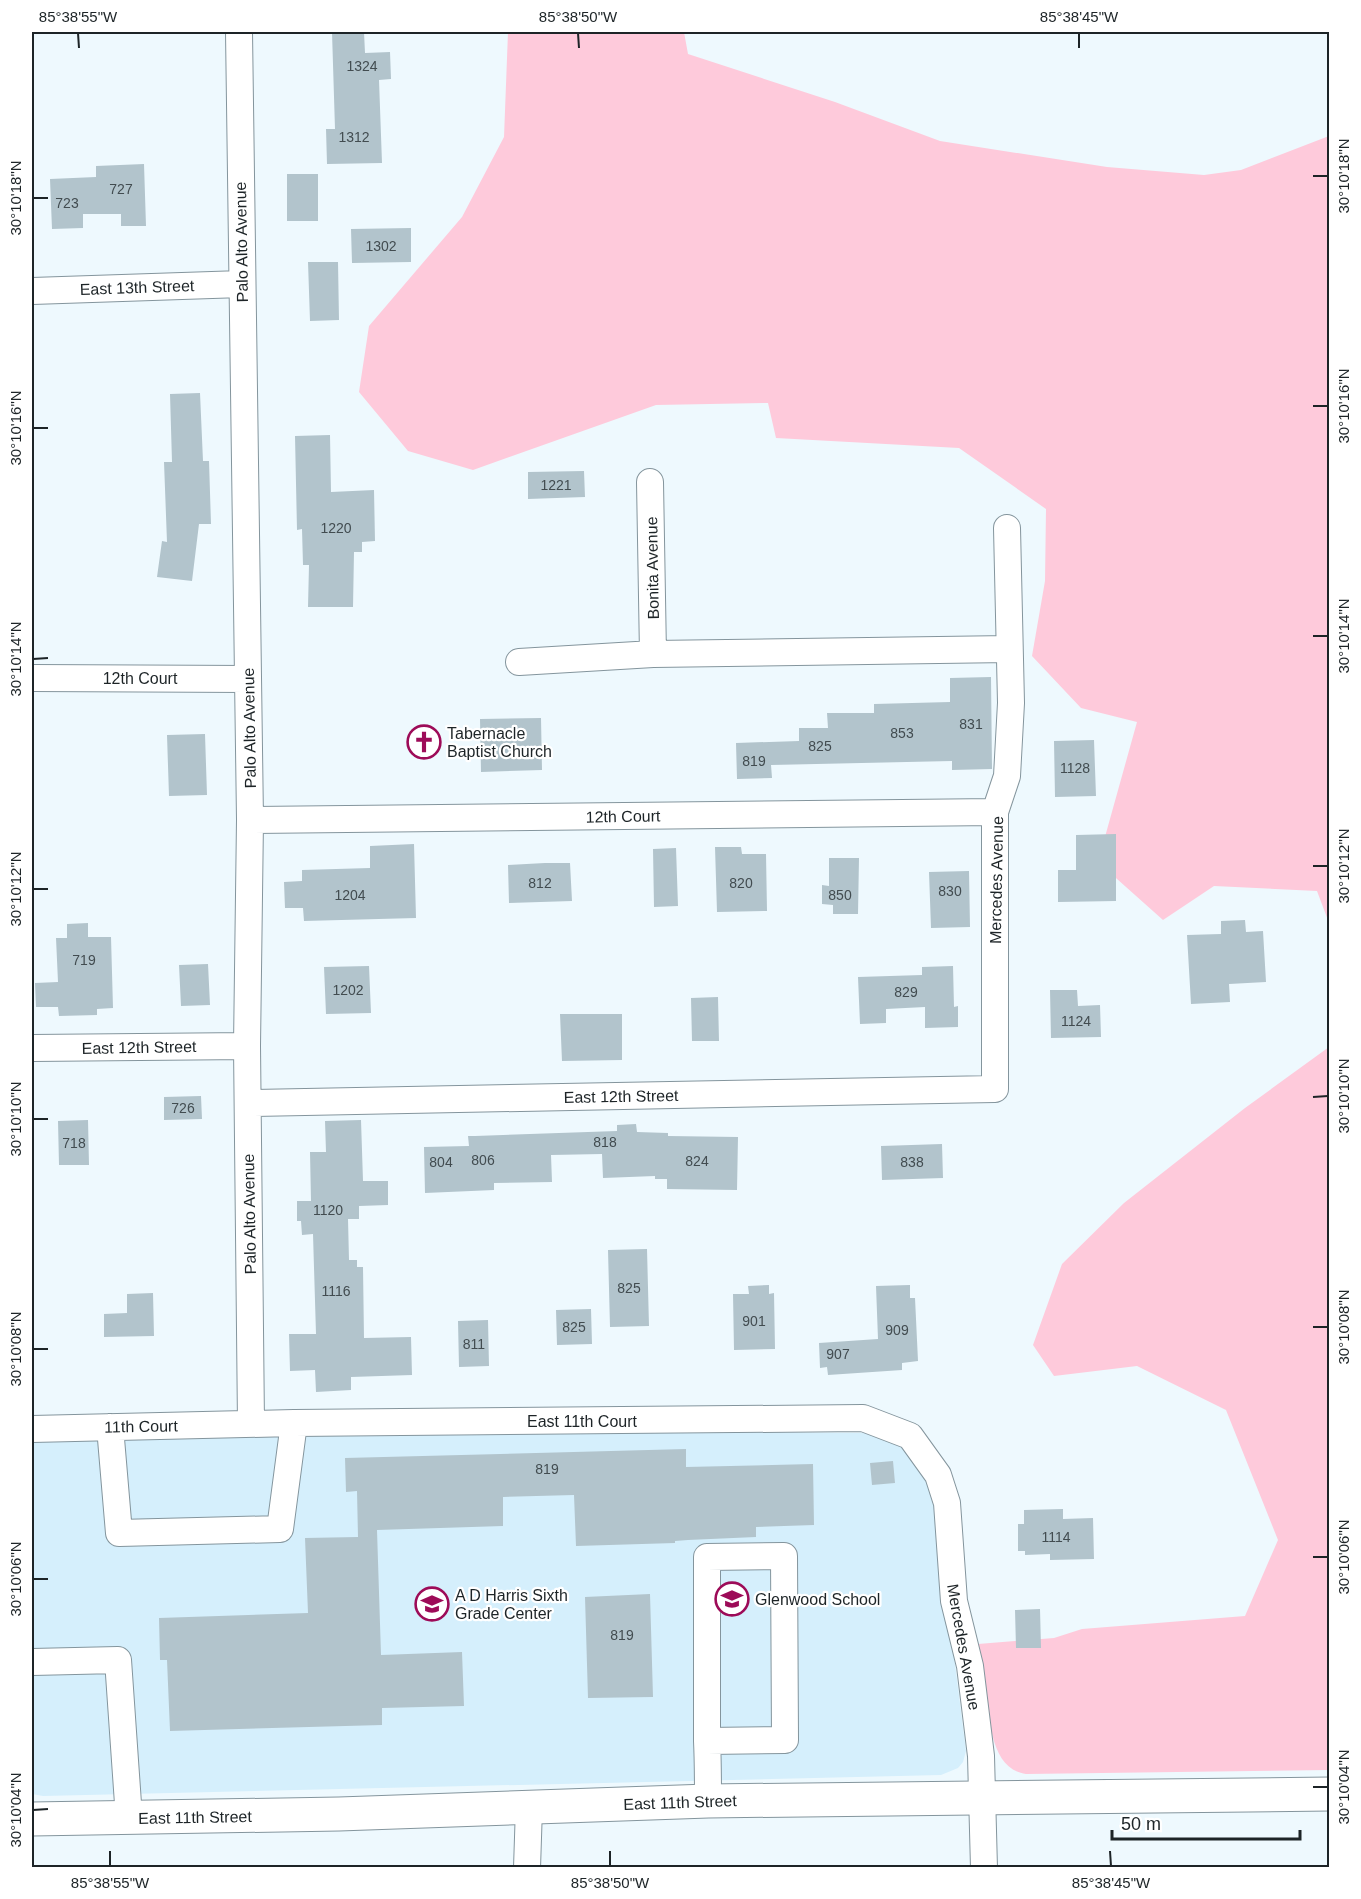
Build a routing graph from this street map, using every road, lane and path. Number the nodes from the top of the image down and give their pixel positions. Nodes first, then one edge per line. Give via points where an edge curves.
1 (239, 32) edge
2 (242, 284) junction
3 (32, 291) edge
4 (650, 482) dead end
5 (1007, 528) dead end
6 (1009, 649) junction
7 (654, 654) junction
8 (519, 662) dead end
9 (32, 678) edge
10 (248, 679) junction
11 (995, 812) junction
12 (250, 820) junction
13 (247, 1046) junction
14 (32, 1048) edge
15 (995, 1089) joint
16 (248, 1103) junction
17 (294, 1423) junction
18 (251, 1424) junction
19 (110, 1427) junction
20 (32, 1429) edge
21 (910, 1436) joint
22 (32, 1662) edge
23 (707, 1741) junction
24 (1329, 1794) edge
25 (983, 1797) junction
26 (708, 1801) junction
27 (528, 1807) junction
28 (129, 1818) junction
29 (32, 1819) edge
30 (527, 1868) edge
31 (984, 1868) edge

1 - 2 street, Palo Alto Avenue
2 - 3 street, East 13th Street
2 - 10 street, Palo Alto Avenue
4 - 7 street, Bonita Avenue
5 - 6 street, Mercedes Avenue
6 - 7 street
6 - 11 street, Mercedes Avenue via 1007,776
7 - 8 street
9 - 10 street, 12th Court
10 - 12 street, Palo Alto Avenue
11 - 12 street, 12th Court
11 - 15 street, Mercedes Avenue
12 - 13 street, Palo Alto Avenue
13 - 14 street, East 12th Street
13 - 16 street, Palo Alto Avenue
15 - 16 street, East 12th Street
16 - 18 street, Palo Alto Avenue
17 - 18 street, East 11th Court
17 - 19 street via 280,1529 119,1533
17 - 21 street, East 11th Court via 863,1418
18 - 19 street, 11th Court
19 - 20 street, 11th Court
21 - 25 street, Mercedes Avenue via 938,1475 947,1503 954,1601 970,1666
22 - 28 street via 118,1660
23 - 23 street via 707,1557 784,1556 785,1740
23 - 26 street
24 - 25 main road, East 11th Street
25 - 26 main road, East 11th Street
25 - 31 street, Mercedes Avenue
26 - 27 main road, East 11th Street
27 - 28 main road, East 11th Street
27 - 30 street
28 - 29 main road, East 11th Street

